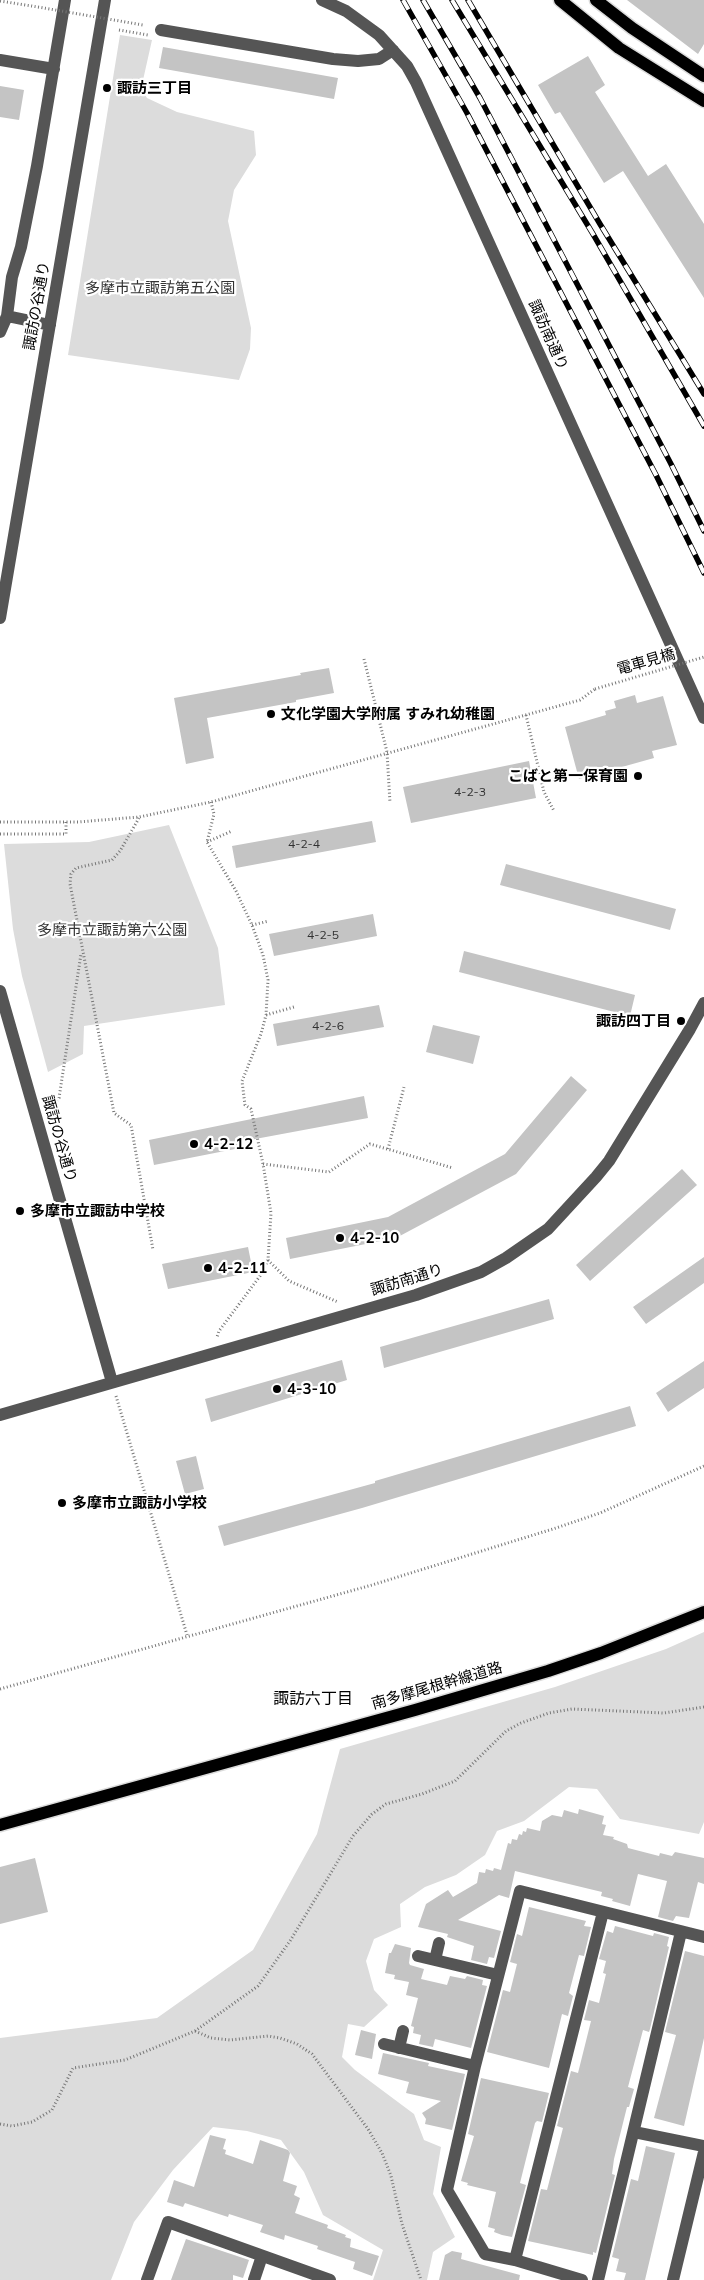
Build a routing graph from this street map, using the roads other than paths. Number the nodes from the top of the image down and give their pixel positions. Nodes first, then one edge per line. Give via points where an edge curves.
1 (66, 0) edge
2 (105, 0) edge
3 (322, 0) edge
4 (560, 0) edge
5 (596, 0) edge
6 (346, 6) edge
7 (156, 33) road end
8 (393, 50) junction
9 (0, 60) edge
10 (54, 69) junction
11 (704, 76) edge
12 (704, 100) edge
13 (7, 316) junction
14 (50, 324) junction
15 (0, 332) edge
16 (0, 613) edge
17 (704, 718) edge
18 (0, 990) edge
19 (704, 1003) edge
20 (112, 1382) junction
21 (0, 1415) edge
22 (704, 1612) edge
23 (0, 1825) edge
24 (603, 1912) junction
25 (681, 1932) junction
26 (704, 1938) edge
27 (439, 1943) dead end
28 (418, 1956) dead end
29 (435, 1960) junction
30 (498, 1975) junction
31 (403, 2031) dead end
32 (384, 2044) dead end
33 (399, 2048) junction
34 (475, 2066) junction
35 (634, 2132) junction
36 (704, 2146) edge
37 (704, 2152) edge
38 (262, 2256) junction
39 (515, 2260) junction
40 (147, 2280) edge
41 (254, 2280) edge
42 (330, 2280) edge
43 (582, 2280) edge
44 (598, 2280) edge
45 (673, 2280) edge

1 - 10 street
2 - 14 street, 諏訪の谷通り
3 - 6 street, 諏訪南通り
4 - 12 main road via 619,48
5 - 11 main road
6 - 8 street, 諏訪南通り
7 - 8 street via 358,62 379,59
8 - 17 street, 諏訪南通り via 416,82
9 - 10 street
10 - 13 street
13 - 14 street
13 - 15 street
14 - 16 street, 諏訪の谷通り
18 - 20 street, 諏訪の谷通り
19 - 20 street, 諏訪南通り via 609,1161 581,1196 530,1243 481,1272 416,1295
20 - 21 street, 諏訪南通り
22 - 23 main road, 南多摩尾根幹線道路 via 539,1674
24 - 25 street
24 - 30 street via 520,1890
24 - 39 street
25 - 26 street
25 - 35 street
27 - 29 street
28 - 29 street
29 - 30 street
30 - 34 street
31 - 33 street
32 - 33 street
33 - 34 street
34 - 39 street via 447,2190 485,2254
35 - 36 street
35 - 44 street
37 - 45 street
38 - 40 street via 168,2222
38 - 41 street
38 - 42 street
39 - 43 street

